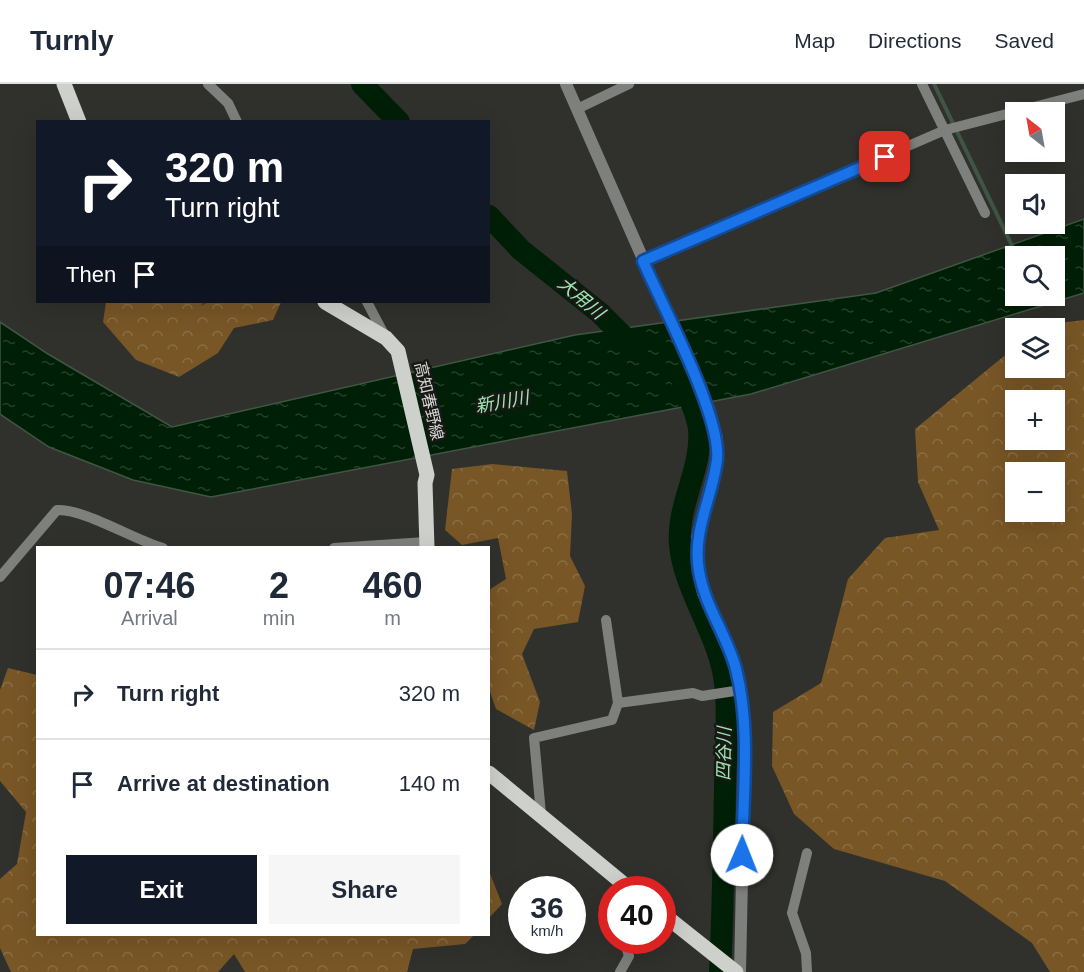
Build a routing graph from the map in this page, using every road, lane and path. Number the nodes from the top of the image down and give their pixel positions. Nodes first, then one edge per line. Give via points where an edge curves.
1 (64, 84) edge
2 (208, 84) edge
3 (566, 84) edge
4 (629, 84) edge
5 (922, 84) edge
6 (1084, 94) edge
7 (576, 109) junction
8 (78, 120) edge
9 (236, 120) edge
10 (945, 130) junction
11 (985, 213) dead end
12 (643, 261) junction
13 (327, 303) edge
14 (368, 303) edge
15 (386, 338) junction
16 (426, 545) edge
17 (157, 546) edge
18 (395, 546) edge
19 (0, 576) edge
20 (606, 620) dead end
21 (735, 690) junction
22 (618, 703) junction
23 (490, 774) edge
24 (542, 814) junction
25 (807, 853) dead end
26 (607, 876) edge
27 (676, 925) edge
28 (628, 954) edge
29 (734, 970) edge
30 (620, 972) edge
31 (807, 972) edge

1 - 8 main road
2 - 9 street via 228,103
3 - 7 street
4 - 7 street
5 - 10 street
6 - 10 street
7 - 12 street
10 - 11 street
10 - 12 street
12 - 21 street via 709,409 717,438 717,460 697,538 698,568 703,593 735,665
13 - 15 main road, 高知春野線
14 - 15 street
15 - 16 main road, 高知春野線 via 403,362 428,475
16 - 18 street
17 - 19 street via 71,509 57,510
20 - 22 street
21 - 22 street
21 - 29 street via 745,738
22 - 24 street via 612,720 534,738
23 - 24 main road
24 - 26 main road
25 - 31 street via 792,913 806,953
27 - 29 main road
28 - 30 street

